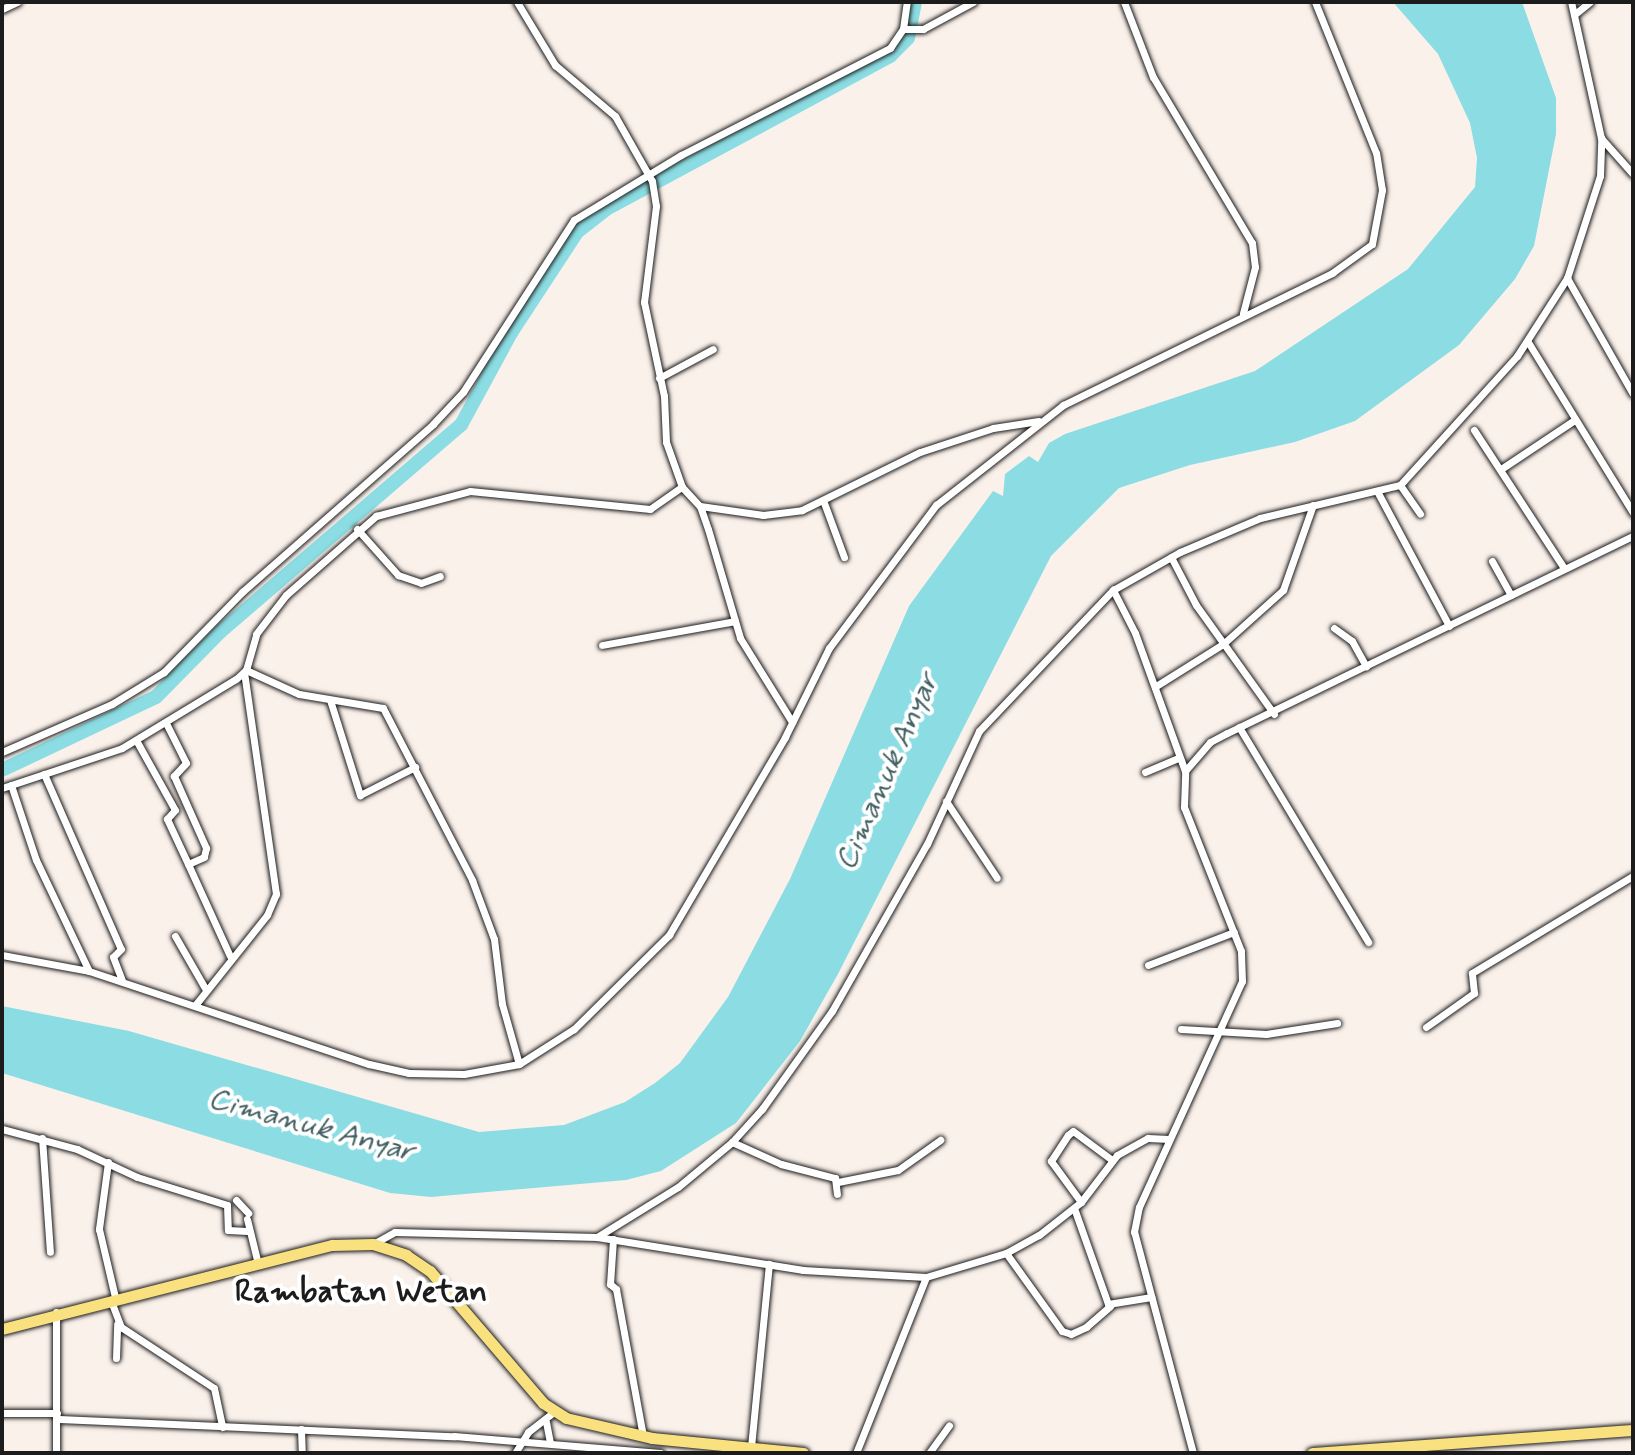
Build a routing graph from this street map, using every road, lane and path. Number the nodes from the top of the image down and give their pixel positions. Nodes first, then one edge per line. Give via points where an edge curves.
1 (17, 2) edge
2 (517, 2) edge
3 (907, 2) edge
4 (973, 2) edge
5 (1124, 2) edge
6 (1315, 2) edge
7 (1571, 2) edge
8 (1590, 2) edge
9 (2, 9) edge
10 (1575, 14) junction
11 (908, 30) junction
12 (1601, 138) junction
13 (1633, 174) edge
14 (650, 178) junction
15 (1567, 278) junction
16 (1243, 313) junction
17 (1528, 342) junction
18 (713, 349) dead end
19 (659, 378) junction
20 (1633, 394) edge
21 (1038, 421) junction
22 (1573, 421) junction
23 (1474, 430) dead end
24 (1501, 469) junction
25 (1400, 485) junction
26 (682, 487) junction
27 (1377, 491) junction
28 (823, 500) junction
29 (1313, 505) junction
30 (700, 506) junction
31 (1633, 513) edge
32 (1420, 514) dead end
33 (357, 529) junction
34 (1633, 536) edge
35 (844, 557) dead end
36 (1171, 557) junction
37 (1492, 561) dead end
38 (1564, 568) junction
39 (440, 576) dead end
40 (1113, 590) junction
41 (1511, 595) junction
42 (735, 621) junction
43 (1449, 626) junction
44 (1334, 628) dead end
45 (1223, 644) junction
46 (602, 645) dead end
47 (1366, 666) junction
48 (245, 671) junction
49 (1156, 686) junction
50 (330, 700) junction
51 (1274, 714) junction
52 (792, 722) junction
53 (167, 725) junction
54 (1242, 731) junction
55 (136, 740) junction
56 (2, 752) edge
57 (1178, 758) junction
58 (415, 767) junction
59 (1185, 771) junction
60 (1145, 772) dead end
61 (44, 774) junction
62 (6, 787) edge
63 (946, 801) junction
64 (188, 864) junction
65 (1633, 876) edge
66 (997, 878) dead end
67 (1234, 932) junction
68 (175, 936) dead end
69 (1368, 942) dead end
70 (2, 955) edge
71 (230, 956) junction
72 (1148, 965) dead end
73 (89, 971) junction
74 (122, 981) junction
75 (206, 990) junction
76 (196, 1004) junction
77 (1337, 1023) dead end
78 (1426, 1027) dead end
79 (1181, 1029) dead end
80 (1219, 1033) junction
81 (519, 1064) junction
82 (2, 1129) edge
83 (42, 1138) junction
84 (1169, 1139) junction
85 (940, 1140) dead end
86 (732, 1142) junction
87 (1112, 1160) junction
88 (108, 1162) junction
89 (838, 1182) junction
90 (837, 1194) dead end
91 (236, 1200) dead end
92 (1077, 1205) junction
93 (247, 1231) junction
94 (597, 1237) junction
95 (613, 1239) junction
96 (373, 1244) junction
97 (50, 1252) dead end
98 (1006, 1253) junction
99 (258, 1264) junction
100 (769, 1264) junction
101 (926, 1277) junction
102 (1151, 1297) junction
103 (112, 1298) junction
104 (1110, 1306) junction
105 (56, 1312) junction
106 (117, 1322) junction
107 (2, 1329) edge
108 (116, 1358) dead end
109 (2, 1413) edge
110 (57, 1416) junction
111 (550, 1421) junction
112 (222, 1422) junction
113 (949, 1425) dead end
114 (301, 1429) junction
115 (1633, 1430) edge
116 (643, 1436) junction
117 (523, 1437) junction
118 (550, 1440) junction
119 (751, 1447) junction
120 (56, 1453) edge
121 (302, 1453) edge
122 (515, 1453) edge
123 (660, 1453) edge
124 (803, 1453) edge
125 (856, 1453) edge
126 (929, 1453) edge
127 (1193, 1453) edge
128 (1312, 1453) edge

1 - 9 street
2 - 14 street via 555,65 615,116
3 - 11 street
4 - 11 street
5 - 16 street via 1153,77 1252,243 1255,267
6 - 16 street via 1376,153 1382,190 1377,229 1372,244 1342,267
7 - 10 street
8 - 10 street
10 - 12 street
11 - 14 street via 890,48
12 - 13 street
12 - 15 street via 1594,206
14 - 19 street via 656,192 644,302
14 - 56 street via 574,220 448,409 231,602 164,672 112,704
15 - 17 street
15 - 20 street
16 - 21 street
17 - 22 street
17 - 25 street
18 - 19 street
19 - 26 street via 666,442
21 - 28 street via 942,444
21 - 52 street via 919,524 829,648
22 - 24 street
22 - 31 street
23 - 24 street
24 - 38 street
25 - 27 street
25 - 32 street
26 - 30 street
26 - 33 street via 656,507 629,510 462,492 376,516
27 - 29 street
27 - 43 street
28 - 30 street via 780,515
28 - 35 street
29 - 36 street via 1260,518
29 - 45 street via 1283,590
30 - 42 street
33 - 39 street via 398,575 421,583
33 - 48 street via 266,618
34 - 38 street
36 - 40 street
36 - 45 street
37 - 41 street
38 - 41 street
40 - 49 street
40 - 63 street via 979,731
41 - 43 street
42 - 46 street
42 - 52 street via 768,689
43 - 47 street
44 - 47 street via 1352,641
45 - 49 street
45 - 51 street
47 - 51 street
48 - 50 street via 299,694
48 - 53 street
48 - 71 street via 276,894 267,915
49 - 57 street
50 - 58 street via 380,705
50 - 58 street via 360,795
51 - 54 street
52 - 81 street via 669,935 574,1029
53 - 55 street
53 - 64 street via 186,763 174,776 206,848 204,857
54 - 59 street via 1210,742
54 - 69 street
55 - 61 street
55 - 64 street via 175,810 167,819
57 - 59 street
57 - 60 street
58 - 81 street via 472,880 494,939 502,1004
59 - 67 street via 1184,807
61 - 62 street
61 - 74 street via 121,949 113,957
62 - 73 street
63 - 66 street
63 - 86 street via 832,1011 794,1068
64 - 71 street
65 - 78 street via 1472,973 1474,993
67 - 72 street
67 - 80 street via 1242,981
68 - 75 street
70 - 73 street
71 - 75 street
73 - 74 street
74 - 76 street
75 - 76 street
76 - 81 street via 409,1073 464,1074
77 - 80 street via 1266,1034
79 - 80 street
80 - 84 street
82 - 83 street
83 - 88 street
83 - 97 street
84 - 87 street via 1148,1138
84 - 102 street via 1134,1223
85 - 89 street via 898,1170
86 - 89 street
86 - 94 street via 657,1201
87 - 92 street
87 - 92 street via 1069,1132 1051,1161
88 - 93 street via 137,1177 227,1205 228,1230
88 - 103 street via 99,1229
89 - 90 street
91 - 93 street via 248,1216
92 - 98 street
92 - 104 street
93 - 99 street
94 - 95 street
94 - 96 street via 395,1232
95 - 100 street
95 - 116 street via 610,1285 616,1289
96 - 99 highway via 332,1245
96 - 111 highway via 406,1255 430,1271
98 - 101 street
98 - 104 street via 1062,1331 1071,1334 1086,1327
99 - 103 highway
100 - 101 street
100 - 119 street
101 - 125 street
102 - 104 street
102 - 127 street
103 - 105 highway
103 - 106 street
105 - 107 highway
105 - 110 street
106 - 108 street
106 - 112 street via 208,1381 218,1395
109 - 110 street
110 - 112 street
110 - 120 street
111 - 116 highway
111 - 117 street
111 - 118 street
112 - 114 street
113 - 126 street
114 - 117 street
114 - 121 street
115 - 128 highway
116 - 119 highway
117 - 118 street
117 - 122 street
118 - 123 street
119 - 124 highway

